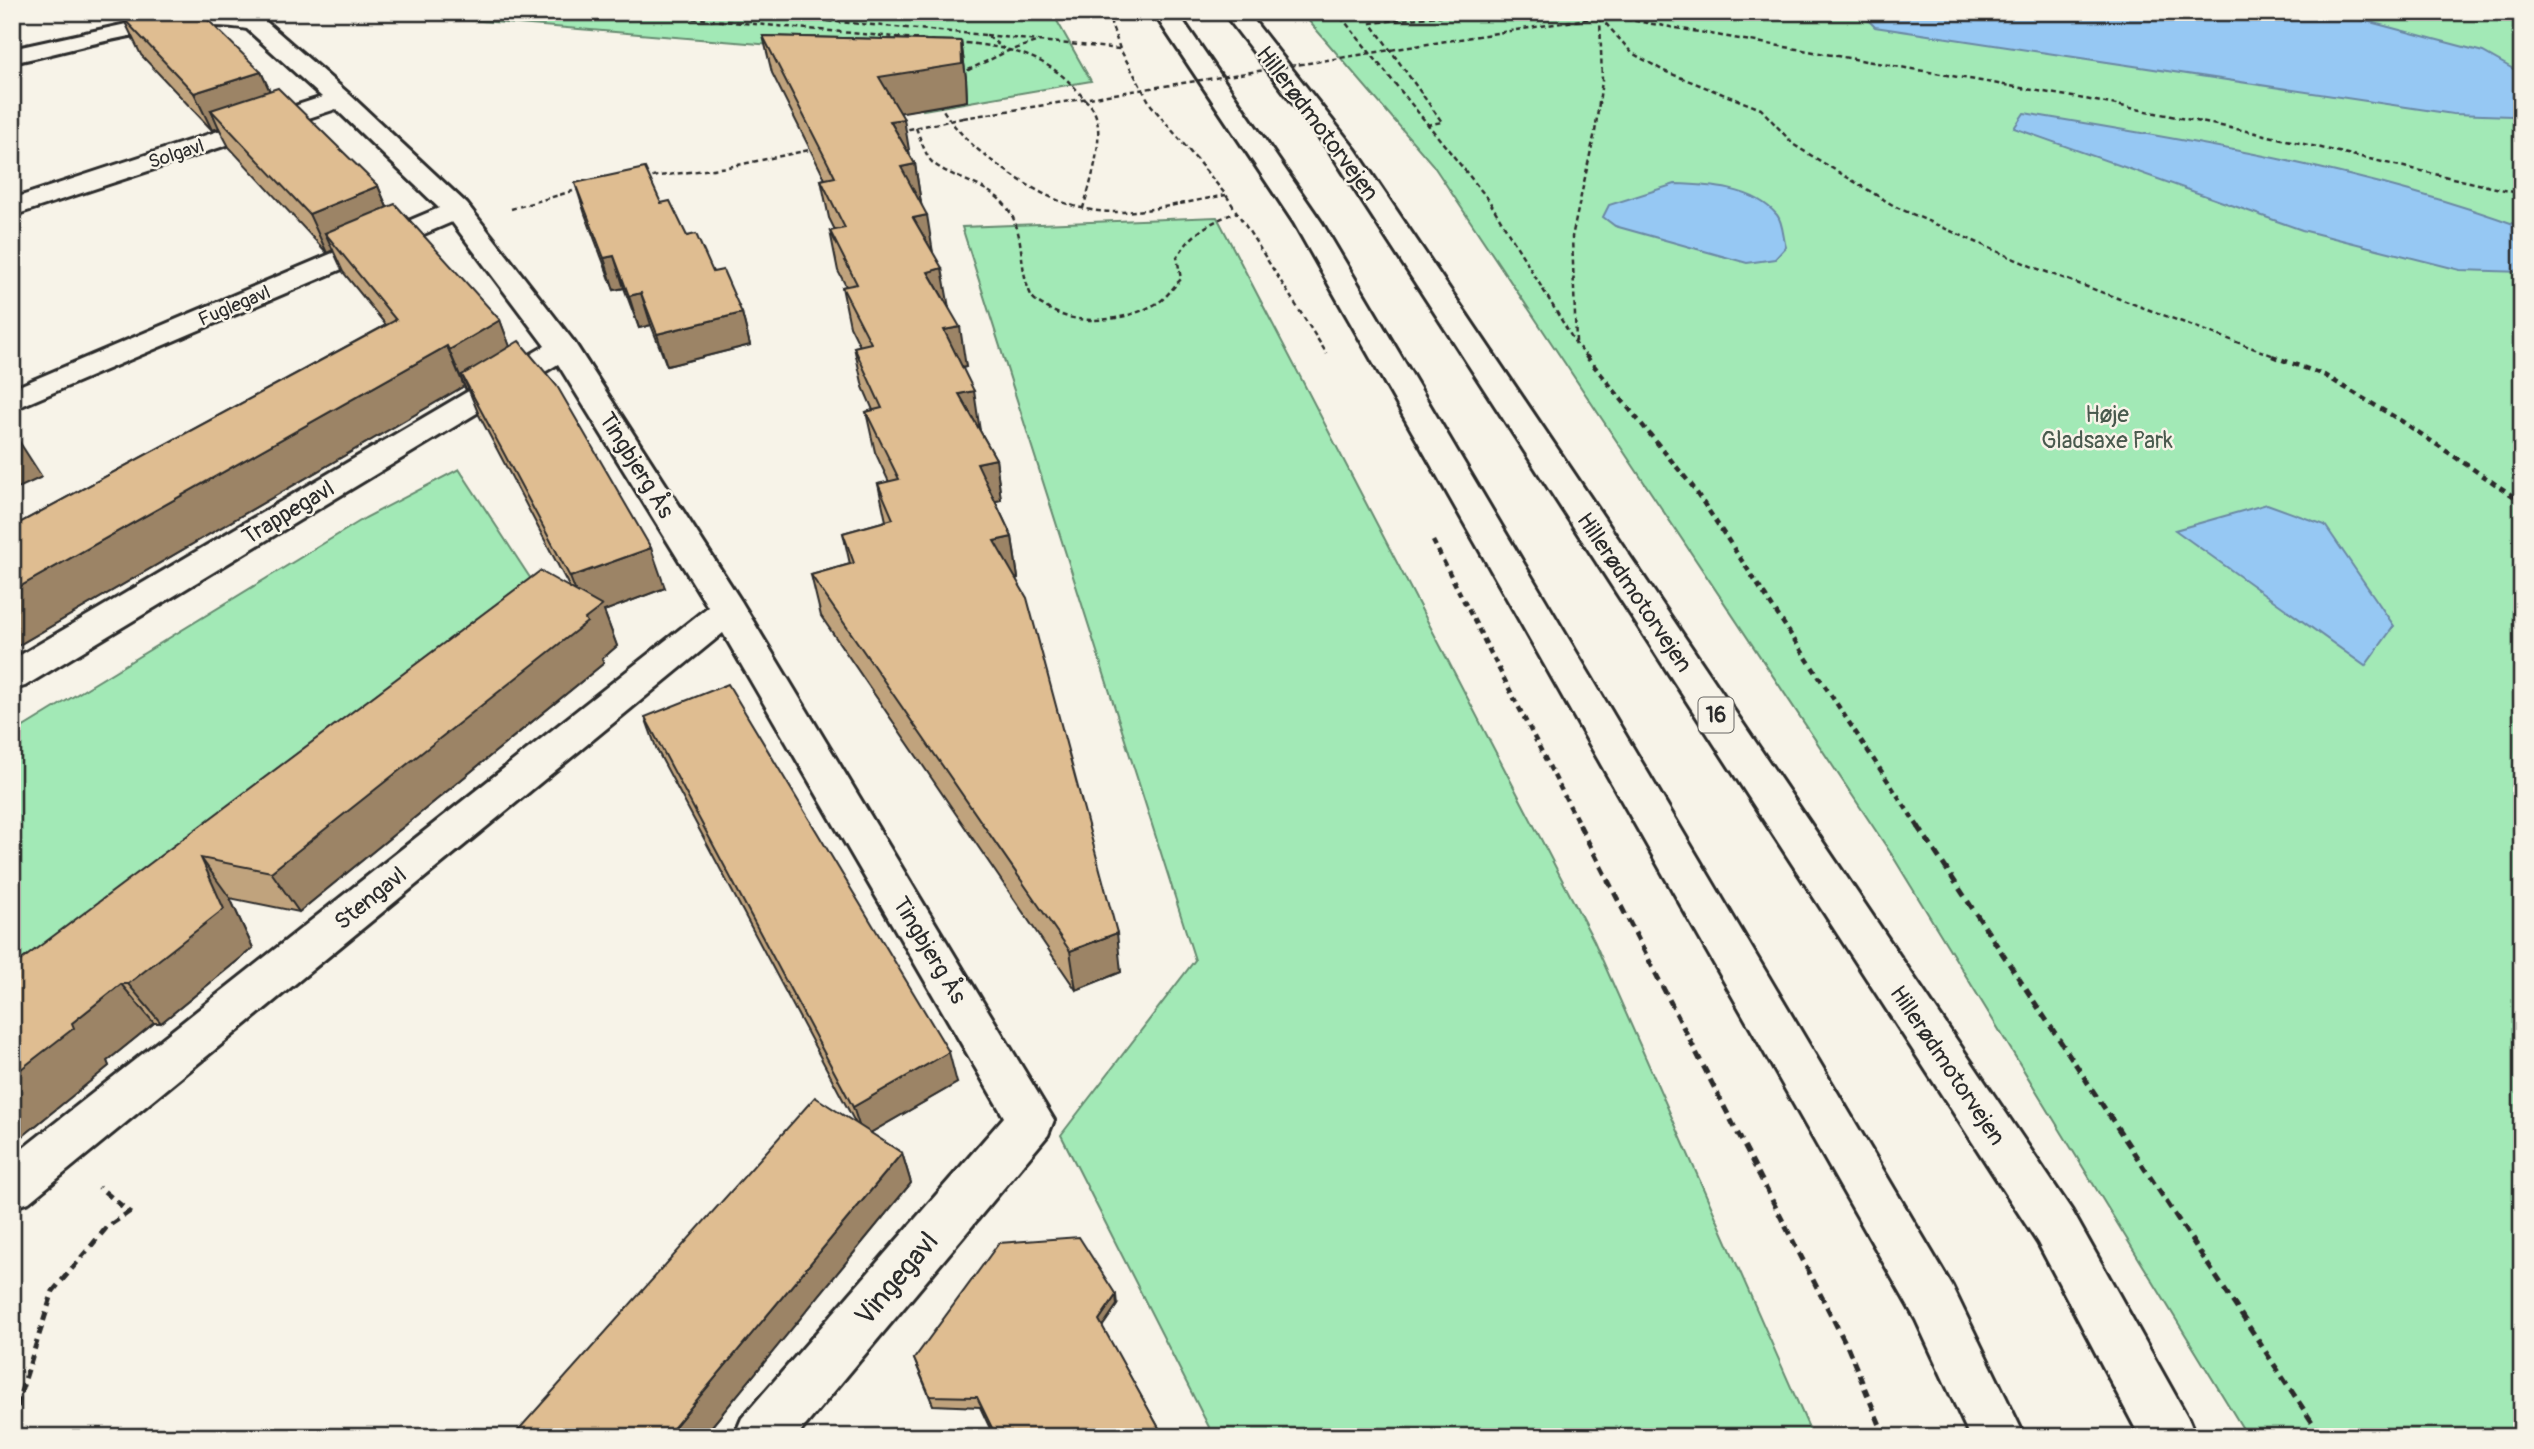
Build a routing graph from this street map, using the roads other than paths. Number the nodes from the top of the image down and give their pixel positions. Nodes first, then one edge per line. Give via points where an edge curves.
1 (1165, 12) edge
2 (1234, 12) edge
3 (12, 56) edge
4 (340, 99) junction
5 (12, 208) edge
6 (462, 216) junction
7 (564, 348) junction
8 (12, 401) edge
9 (728, 611) junction
10 (12, 677) edge
11 (1031, 1120) joint
12 (12, 1186) edge
13 (761, 1437) edge
14 (1998, 1437) edge
15 (2169, 1437) edge

1 - 14 main road via 1308,223 1934,1303
2 - 15 main road, Hillerødmotorvejen / 16 via 1342,149 2056,1227
3 - 4 main road, Tingbjerg Ås via 163,23 231,19 255,24
4 - 5 main road, Solgavl
4 - 6 main road, Tingbjerg Ås
6 - 7 main road, Tingbjerg Ås
6 - 8 main road, Fuglegavl
7 - 9 main road, Tingbjerg Ås
7 - 10 main road, Trappegavl
9 - 11 main road, Tingbjerg Ås
9 - 12 main road, Stengavl
11 - 13 main road, Vingegavl

